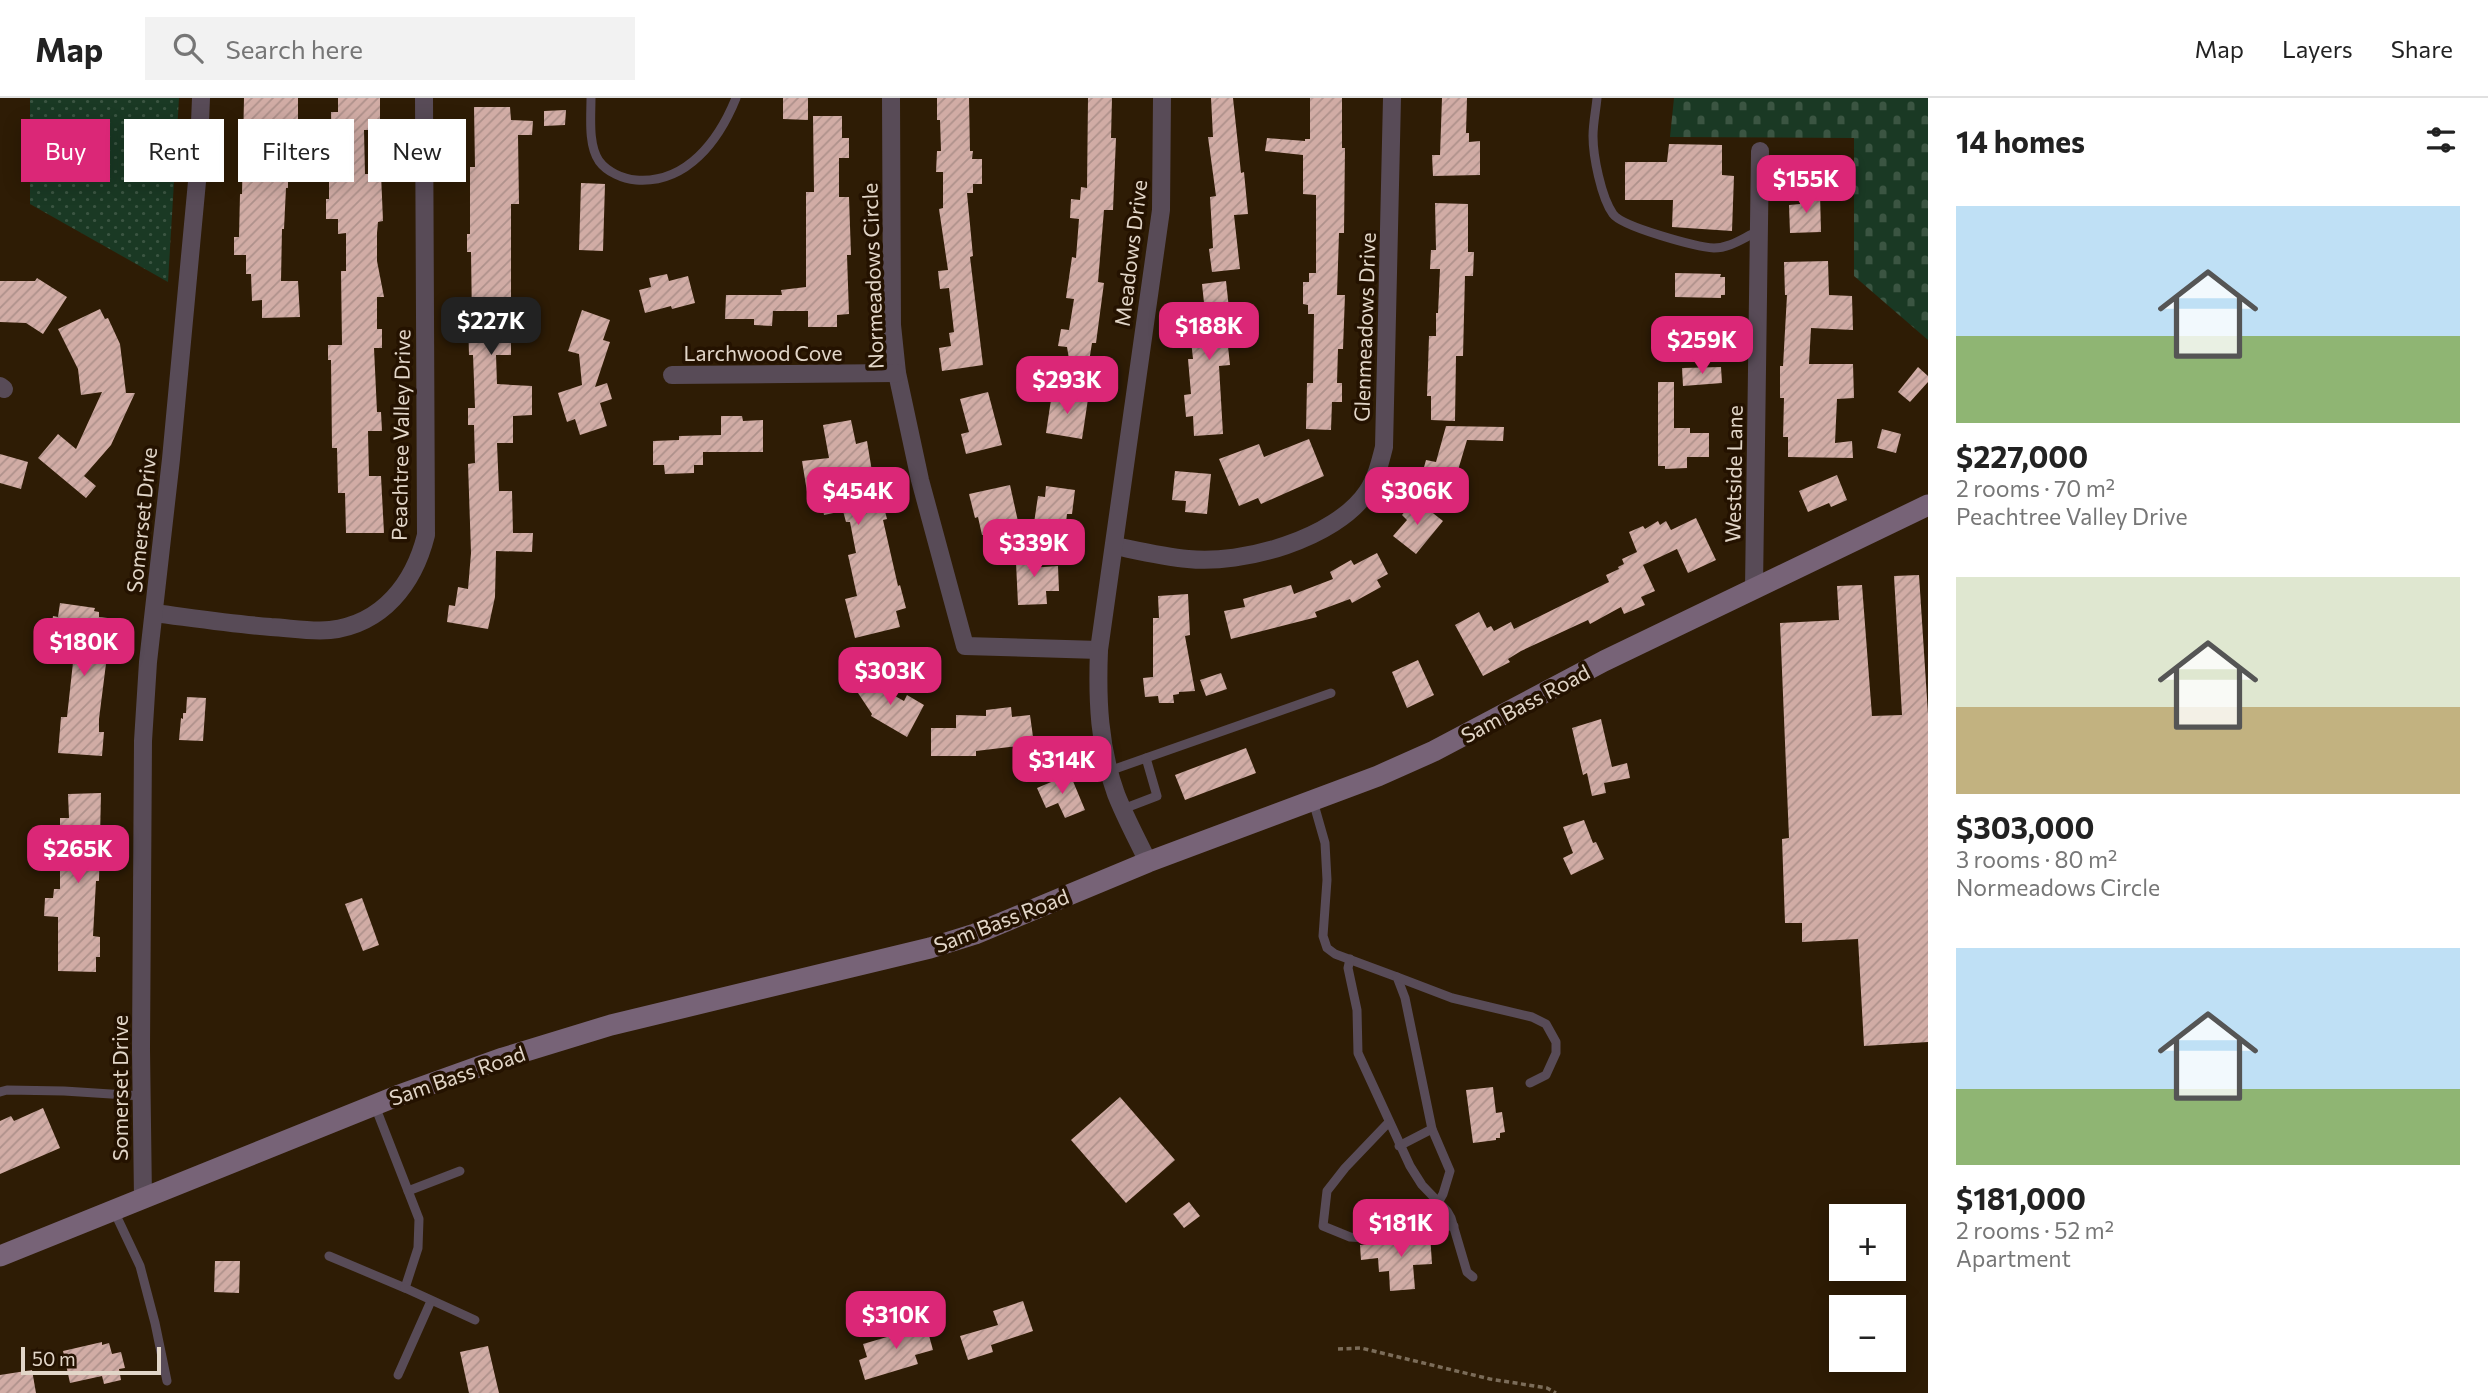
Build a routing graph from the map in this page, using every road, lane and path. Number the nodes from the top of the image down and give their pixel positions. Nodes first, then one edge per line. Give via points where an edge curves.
1 (201, 98) edge
2 (424, 98) edge
3 (591, 98) edge
4 (736, 98) edge
5 (891, 98) edge
6 (1162, 98) edge
7 (1392, 98) edge
8 (1597, 98) edge
9 (1760, 151) dead end
10 (1759, 232) junction
11 (897, 373) junction
12 (672, 375) dead end
13 (1928, 505) edge
14 (1115, 546) junction
15 (1754, 589) junction
16 (154, 613) junction
17 (1099, 650) junction
18 (1331, 693) dead end
19 (1146, 758) junction
20 (1109, 771) junction
21 (1312, 799) junction
22 (1123, 809) junction
23 (1148, 862) junction
24 (1350, 959) junction
25 (1397, 977) junction
26 (1531, 1083) dead end
27 (0, 1092) edge
28 (142, 1096) junction
29 (375, 1105) junction
30 (1388, 1123) junction
31 (1432, 1129) junction
32 (1399, 1146) junction
33 (460, 1171) dead end
34 (408, 1191) junction
35 (143, 1199) junction
36 (1438, 1201) junction
37 (114, 1211) junction
38 (1454, 1226) junction
39 (0, 1256) edge
40 (329, 1256) dead end
41 (1473, 1277) dead end
42 (405, 1288) junction
43 (430, 1301) junction
44 (475, 1320) dead end
45 (1338, 1349) dead end
46 (398, 1375) dead end
47 (167, 1381) dead end
48 (1556, 1393) edge

1 - 16 street, Somerset Drive via 197,185
2 - 16 street, Peachtree Valley Drive via 426,535 411,575 383,609 348,627 331,630
3 - 4 lane via 594,151 600,163 623,178 639,181 662,179 695,160 719,134
5 - 11 street, Normeadows Circle via 891,288
6 - 14 street, Meadows Drive via 1161,210
7 - 14 street, Glenmeadows Drive via 1384,447 1367,491 1343,517 1323,529 1228,560 1189,559
8 - 10 lane via 1593,137 1603,192 1614,216 1647,232 1714,248 1733,245
9 - 10 street, Westside Lane
10 - 15 street, Westside Lane
11 - 12 street, Larchwood Cove
11 - 17 street, Normeadows Circle via 920,480 965,646
13 - 15 main road, Sam Bass Road
14 - 17 street, Meadows Drive
15 - 21 main road, Sam Bass Road via 1434,751
16 - 28 street, Somerset Drive via 143,741
17 - 20 street, Meadows Drive via 1097,699
18 - 19 lane
19 - 20 lane
19 - 22 lane via 1157,796
20 - 22 street, Meadows Drive
21 - 23 main road, Sam Bass Road
21 - 24 lane via 1325,843 1323,936 1327,948
22 - 23 street, Meadows Drive
23 - 29 main road, Sam Bass Road via 975,934 611,1025
24 - 25 lane
24 - 30 lane via 1358,1053
25 - 26 lane via 1546,1024 1556,1042 1556,1053 1546,1074
25 - 31 lane
27 - 28 lane
28 - 35 street, Somerset Drive
29 - 34 lane
29 - 35 main road, Sam Bass Road
30 - 32 lane
30 - 38 lane via 1327,1191 1323,1226 1365,1238 1409,1228
31 - 32 lane
31 - 36 lane via 1450,1171
32 - 36 lane via 1422,1185
33 - 34 lane
34 - 42 lane via 419,1219 418,1248
35 - 37 main road, Sam Bass Road
36 - 38 lane
37 - 39 main road, Sam Bass Road
37 - 47 lane via 140,1266
38 - 41 lane via 1467,1272
40 - 42 lane
42 - 43 lane
43 - 44 lane
43 - 46 lane
45 - 48 path via 1361,1348

